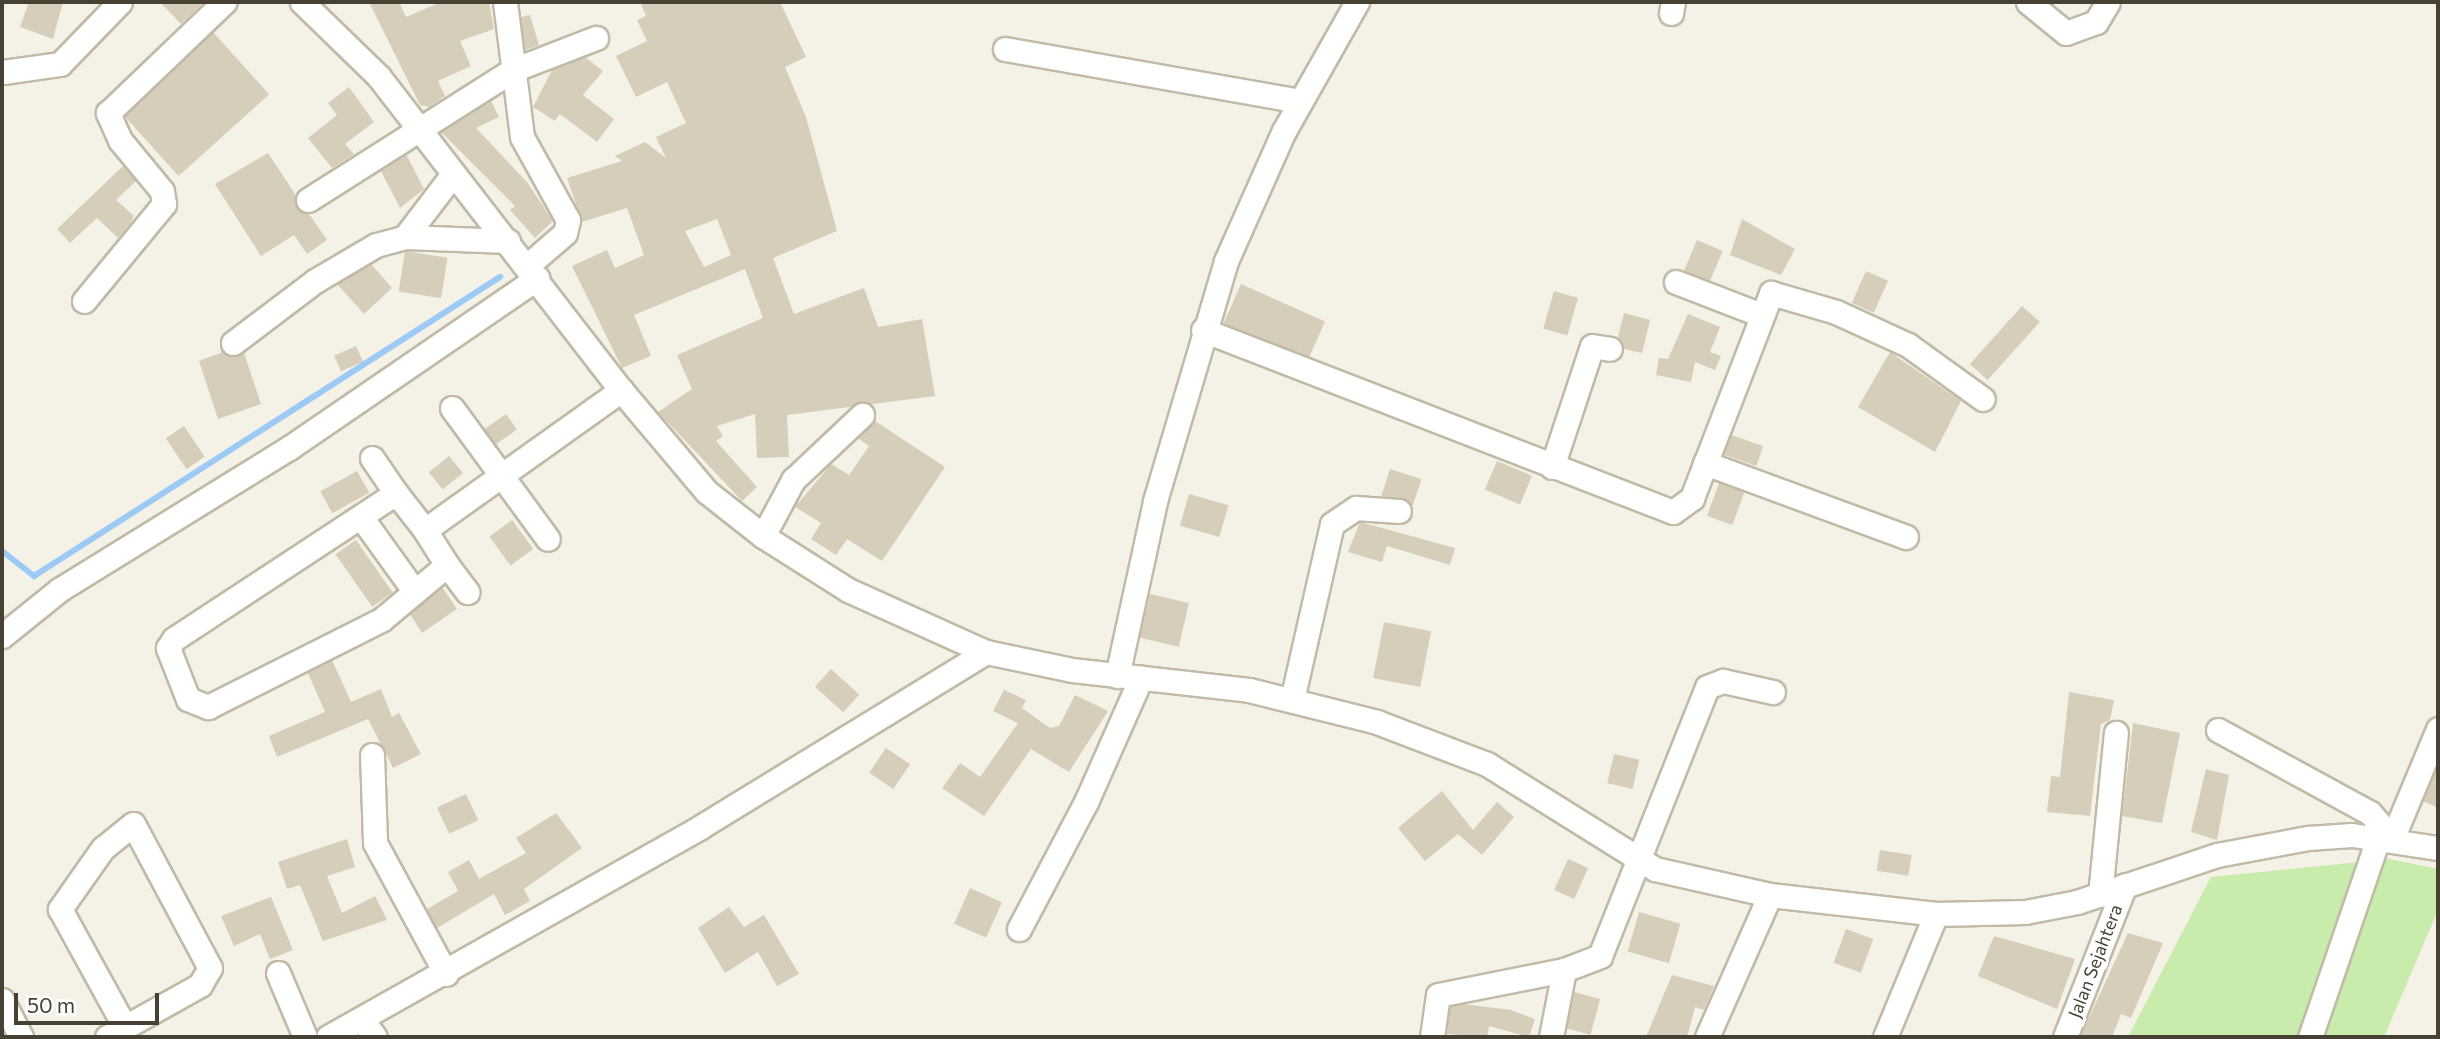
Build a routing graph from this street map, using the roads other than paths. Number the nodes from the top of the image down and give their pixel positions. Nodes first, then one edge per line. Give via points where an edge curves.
1 (120, 2) edge
2 (224, 2) edge
3 (302, 2) edge
4 (505, 2) edge
5 (1357, 2) edge
6 (2028, 2) edge
7 (2108, 2) edge
8 (596, 38) dead end
9 (1005, 48) dead end
10 (513, 70) junction
11 (3, 72) edge
12 (1299, 101) junction
13 (417, 128) junction
14 (453, 174) junction
15 (308, 200) dead end
16 (405, 237) junction
17 (508, 241) junction
18 (532, 272) junction
19 (1676, 282) dead end
20 (84, 301) dead end
21 (1759, 314) junction
22 (1203, 330) junction
23 (233, 342) dead end
24 (1610, 349) dead end
25 (621, 390) junction
26 (1983, 399) dead end
27 (452, 408) dead end
28 (862, 415) dead end
29 (372, 458) dead end
30 (1705, 463) junction
31 (1552, 467) junction
32 (501, 476) junction
33 (396, 493) junction
34 (1399, 510) dead end
35 (361, 517) junction
36 (425, 530) junction
37 (763, 537) junction
38 (1906, 537) dead end
39 (548, 539) dead end
40 (447, 565) junction
41 (415, 592) junction
42 (467, 592) dead end
43 (2, 636) edge
44 (986, 652) junction
45 (1116, 676) junction
46 (1141, 678) junction
47 (1773, 692) dead end
48 (1292, 699) junction
49 (2438, 729) edge
50 (2218, 730) dead end
51 (2116, 733) dead end
52 (372, 755) dead end
53 (2387, 839) junction
54 (2438, 848) edge
55 (1638, 860) junction
56 (2124, 885) junction
57 (1770, 895) junction
58 (2100, 895) junction
59 (1936, 914) junction
60 (1019, 929) dead end
61 (1564, 970) junction
62 (278, 973) dead end
63 (446, 974) junction
64 (2, 1000) edge
65 (369, 1029) edge
66 (12, 1031) edge
67 (116, 1032) edge
68 (305, 1037) edge
69 (328, 1037) edge
70 (1432, 1037) edge
71 (1551, 1037) edge
72 (1707, 1037) edge
73 (1885, 1037) edge
74 (2066, 1037) edge
75 (2310, 1037) edge

1 - 11 street via 60,64
2 - 20 street via 108,113 120,140 162,191 164,204
3 - 13 street via 379,77
4 - 10 street
5 - 12 street
6 - 7 street via 2066,33 2096,22
8 - 10 street
9 - 12 street
10 - 13 street
10 - 18 street via 527,154 568,220 565,233
12 - 22 street via 1247,206
13 - 14 street
13 - 15 street
14 - 16 street
14 - 17 street
16 - 17 street
16 - 23 street via 376,245 315,281
17 - 18 street
18 - 25 street
18 - 43 street via 289,448 59,590
19 - 21 street
21 - 26 street via 1775,292 1836,312 1908,345
21 - 30 street
22 - 31 street
22 - 45 street via 1155,501
24 - 31 street via 1592,346
25 - 32 street
25 - 37 street via 708,492
27 - 32 street
28 - 37 street via 793,480
29 - 33 street
30 - 31 street via 1692,498 1673,512
30 - 38 street
32 - 36 street
32 - 39 street
33 - 35 street
33 - 36 street
34 - 48 street via 1356,508 1332,524
35 - 41 street
35 - 41 street via 172,641 169,650 188,699 208,707 353,637
36 - 40 street
37 - 44 street via 890,612
40 - 41 street
40 - 42 street
44 - 45 street
44 - 63 street
45 - 46 street
46 - 48 street
46 - 60 street via 1086,802
47 - 55 street via 1723,681 1707,687
48 - 55 street via 1377,722 1486,764
49 - 53 street
50 - 53 street via 2370,813
51 - 58 street
52 - 63 street via 375,843
53 - 54 street
53 - 56 street via 2352,835 2268,844
53 - 75 street
55 - 57 street via 1692,882
55 - 61 street via 1608,946 1596,959
56 - 58 street
56 - 74 street, Jalan Sejahtera
57 - 59 street
57 - 72 street
58 - 59 street via 2025,912
59 - 73 street
61 - 70 street via 1438,995
61 - 71 street
62 - 68 street
63 - 65 street
64 - 66 street
65 - 69 street
67 - 67 street via 200,985 210,968 132,824 103,848 60,909

